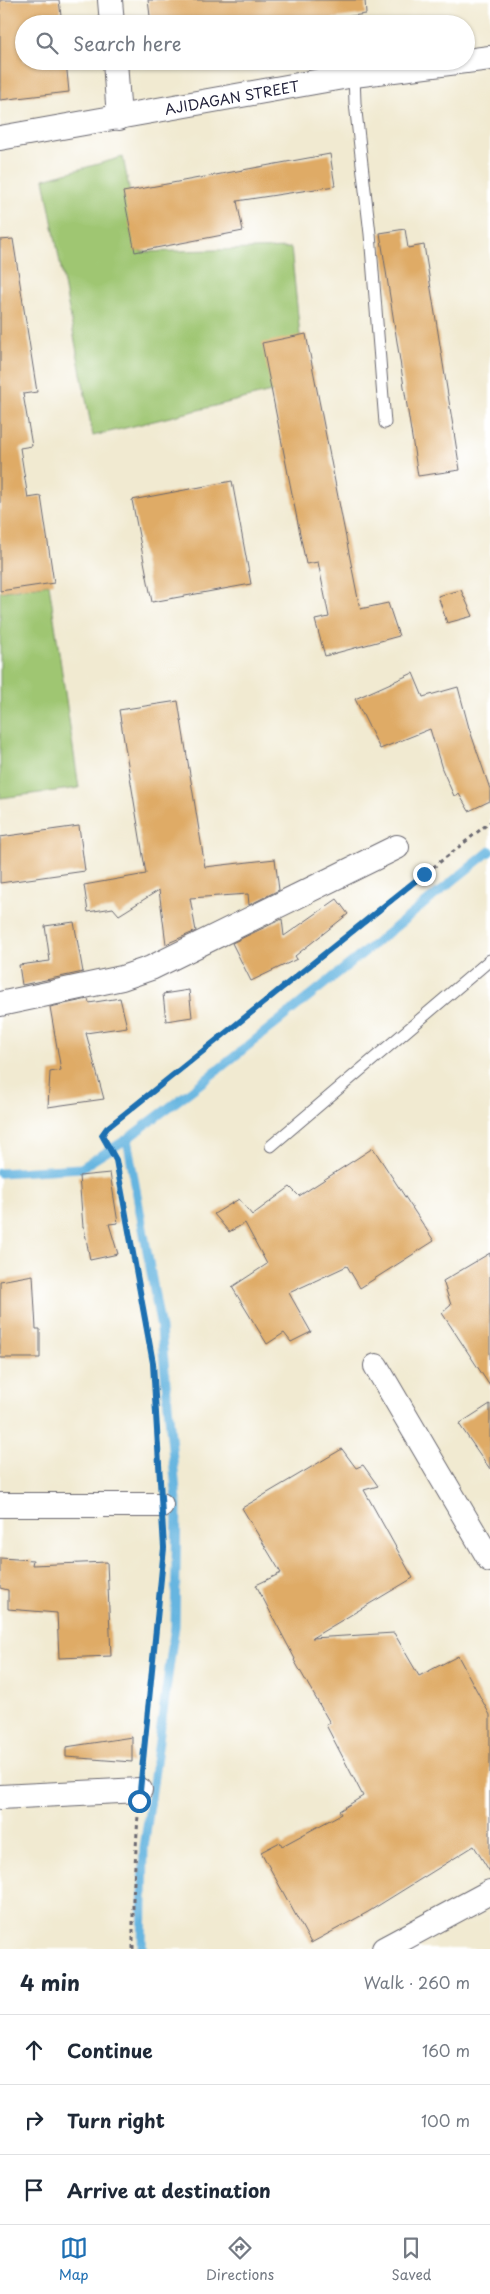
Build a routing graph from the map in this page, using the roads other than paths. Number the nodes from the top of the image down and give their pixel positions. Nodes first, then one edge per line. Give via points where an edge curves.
1 (110, 0) edge
2 (111, 15) edge
3 (490, 58) edge
4 (475, 60) edge
5 (116, 70) edge
6 (394, 70) edge
7 (354, 75) junction
8 (119, 118) junction
9 (0, 138) edge
10 (385, 423) dead end
11 (397, 847) dead end
12 (490, 960) edge
13 (0, 1004) edge
14 (271, 1146) dead end
15 (376, 1366) dead end
16 (0, 1505) edge
17 (162, 1505) road end
18 (490, 1560) edge
19 (140, 1790) road end
20 (0, 1797) edge
21 (490, 1892) edge
22 (384, 1949) edge

1 - 2 street
3 - 4 street, AJIDAGAN STREET
5 - 8 street
6 - 7 street, AJIDAGAN STREET
7 - 8 street, AJIDAGAN STREET
7 - 10 lane
8 - 9 street, AJIDAGAN STREET
11 - 13 street via 151,968 122,978
12 - 14 lane
15 - 18 street
16 - 17 street
19 - 20 street
21 - 22 street

